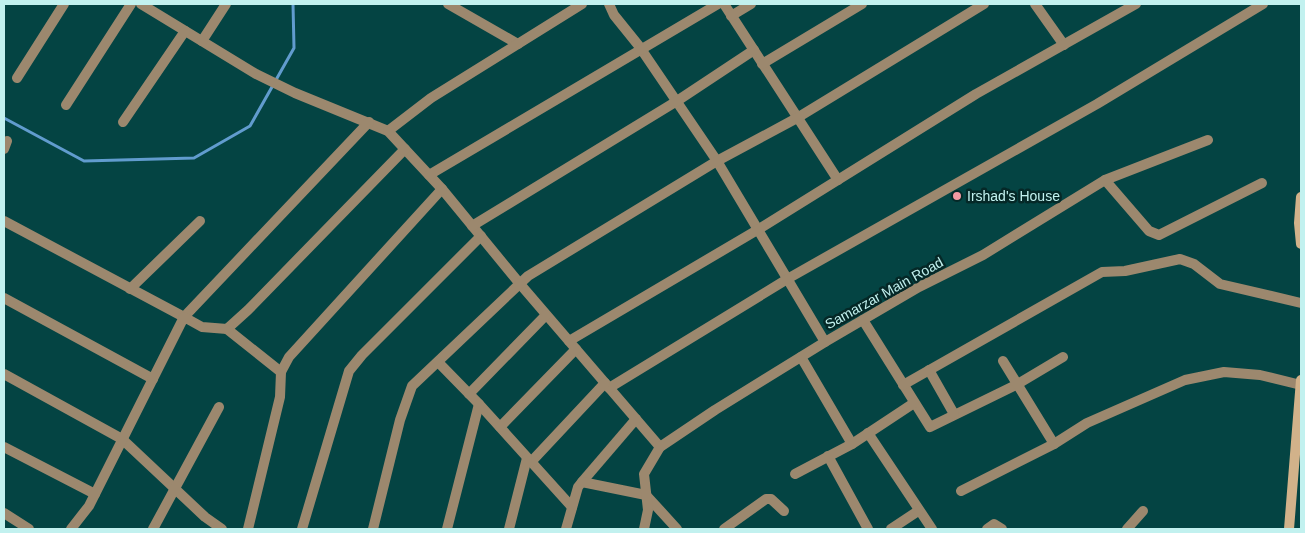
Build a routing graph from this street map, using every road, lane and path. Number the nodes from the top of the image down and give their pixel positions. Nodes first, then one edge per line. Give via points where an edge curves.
1 (64, 4) edge
2 (131, 4) edge
3 (141, 4) edge
4 (226, 4) edge
5 (448, 4) edge
6 (609, 4) edge
7 (718, 4) edge
8 (724, 4) edge
9 (751, 4) edge
10 (862, 4) edge
11 (984, 4) edge
12 (1035, 4) edge
13 (1136, 4) edge
14 (1263, 4) edge
15 (575, 5) edge
16 (732, 16) junction
17 (185, 31) junction
18 (202, 41) junction
19 (518, 44) junction
20 (1064, 45) junction
21 (642, 50) junction
22 (754, 50) junction
23 (762, 64) junction
24 (18, 78) dead end
25 (677, 101) junction
26 (66, 105) dead end
27 (796, 118) junction
28 (123, 122) dead end
29 (369, 122) junction
30 (388, 130) junction
31 (1208, 140) dead end
32 (405, 149) junction
33 (717, 161) junction
34 (430, 175) junction
35 (838, 180) junction
36 (1106, 180) junction
37 (1262, 183) dead end
38 (442, 189) junction
39 (1301, 197) edge
40 (4, 221) edge
41 (200, 221) dead end
42 (472, 226) junction
43 (759, 229) junction
44 (481, 236) junction
45 (1301, 244) edge
46 (788, 278) junction
47 (520, 284) junction
48 (130, 289) junction
49 (4, 298) edge
50 (1301, 303) edge
51 (546, 315) junction
52 (184, 318) junction
53 (863, 320) junction
54 (227, 329) junction
55 (825, 342) junction
56 (572, 345) junction
57 (1063, 357) dead end
58 (801, 358) junction
59 (1003, 361) dead end
60 (438, 362) junction
61 (929, 370) junction
62 (281, 372) junction
63 (4, 374) edge
64 (153, 379) junction
65 (1301, 380) edge
66 (903, 384) junction
67 (1016, 384) junction
68 (607, 385) junction
69 (1301, 385) edge
70 (469, 394) junction
71 (914, 403) junction
72 (480, 404) junction
73 (219, 407) dead end
74 (954, 414) junction
75 (636, 419) junction
76 (500, 427) junction
77 (868, 433) junction
78 (122, 439) junction
79 (852, 444) junction
80 (1054, 444) junction
81 (4, 447) edge
82 (660, 447) junction
83 (828, 456) junction
84 (529, 460) junction
85 (795, 474) dead end
86 (582, 482) junction
87 (174, 488) junction
88 (961, 491) dead end
89 (95, 494) junction
90 (646, 495) junction
91 (572, 507) junction
92 (784, 511) dead end
93 (918, 511) junction
94 (1143, 511) dead end
95 (4, 513) edge
96 (29, 529) edge
97 (71, 529) edge
98 (153, 529) edge
99 (222, 529) edge
100 (248, 529) edge
101 (302, 529) edge
102 (373, 529) edge
103 (447, 529) edge
104 (509, 529) edge
105 (566, 529) edge
106 (644, 529) edge
107 (677, 529) edge
108 (724, 529) edge
109 (868, 529) edge
110 (891, 529) edge
111 (932, 529) edge
112 (987, 529) edge
113 (1002, 529) edge
114 (1127, 529) edge
115 (1290, 529) edge

1 - 24 street
2 - 26 street
3 - 17 street
4 - 18 street
5 - 19 street
6 - 21 street
7 - 21 street
8 - 16 street
9 - 16 street
10 - 23 street
11 - 27 street
12 - 20 street
13 - 20 street
14 - 46 street via 1097,104
15 - 19 street
16 - 22 street
17 - 18 street
17 - 28 street
18 - 29 street via 295,93
19 - 30 street via 431,98
20 - 35 street via 976,94
21 - 25 street
21 - 34 street
22 - 23 street
22 - 25 street
23 - 27 street
25 - 33 street
25 - 42 street
27 - 33 street
27 - 35 street
29 - 30 street
29 - 52 street
30 - 32 street
31 - 36 street, Samarzar Main Road
32 - 34 street
32 - 54 street
33 - 43 street
33 - 47 street via 528,276
34 - 38 street
35 - 43 street
36 - 37 street via 1149,232 1159,235
36 - 53 street, Samarzar Main Road via 984,255 919,287
38 - 42 street
38 - 62 street via 320,321 289,357
39 - 45 main road
40 - 48 street
41 - 48 street
42 - 44 street
43 - 46 street
43 - 56 street
44 - 47 street
44 - 101 street via 349,371
46 - 55 street
46 - 68 street
47 - 51 street
47 - 60 street
48 - 52 street
49 - 64 street
50 - 61 street via 1220,284 1194,264 1180,259 1125,271 1102,272
51 - 56 street
51 - 70 street
52 - 54 street via 202,327
52 - 64 street
53 - 55 street, Samarzar Main Road
53 - 66 street
54 - 62 street
55 - 58 street, Samarzar Main Road
56 - 68 street
56 - 76 street
57 - 67 street
58 - 79 street
58 - 82 street, Samarzar Main Road
59 - 67 street
60 - 70 street
60 - 102 street via 412,386 400,420
61 - 66 street
61 - 74 street
62 - 100 street via 280,397
63 - 78 street
64 - 78 street
65 - 69 main road
66 - 71 street
67 - 74 street
67 - 80 street
68 - 75 street
68 - 84 street
69 - 80 street via 1260,375 1224,372 1186,380 1087,424
69 - 115 main road
70 - 72 street
71 - 74 street via 930,427
71 - 77 street
72 - 76 street
72 - 103 street
73 - 87 street
75 - 82 street
75 - 86 street
76 - 84 street
77 - 79 street
77 - 93 street
78 - 87 street
78 - 89 street
79 - 83 street
80 - 88 street
81 - 89 street
82 - 90 street, Samarzar Main Road via 644,474
83 - 85 street
83 - 109 street
84 - 91 street
84 - 104 street
86 - 90 street
86 - 91 street
87 - 98 street
87 - 99 street
89 - 97 street
90 - 106 street, Samarzar Main Road via 648,510
90 - 107 street
91 - 105 street
92 - 108 street via 766,498
93 - 110 street
93 - 111 street
94 - 114 street
95 - 96 street
112 - 113 street via 994,524

